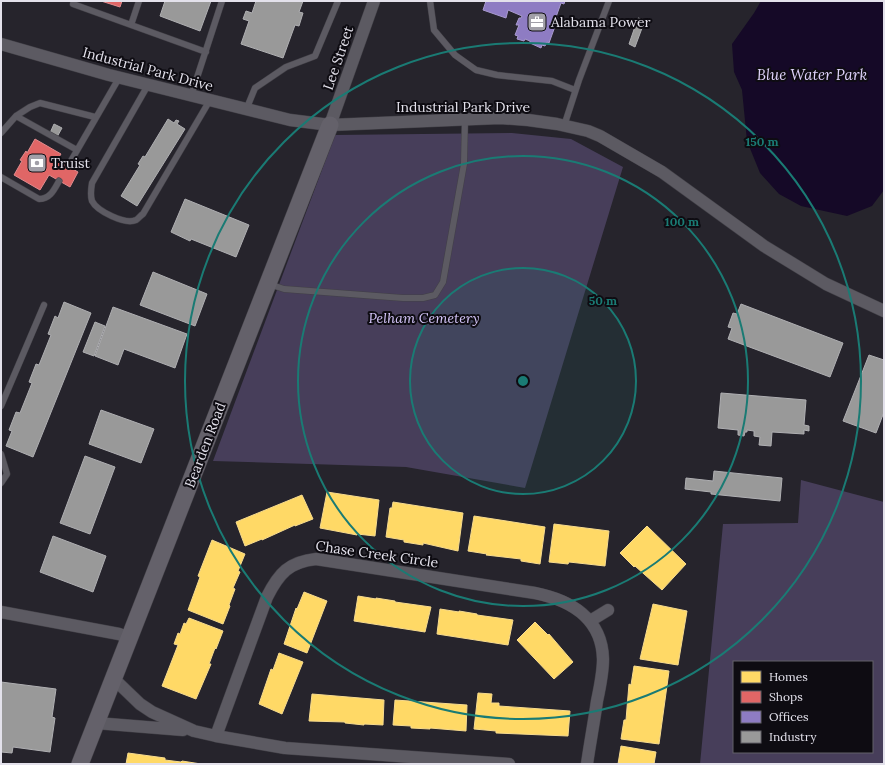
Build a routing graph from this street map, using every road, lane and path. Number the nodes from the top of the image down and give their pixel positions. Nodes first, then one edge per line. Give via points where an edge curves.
1 (74, 1) edge
2 (139, 1) edge
3 (222, 1) edge
4 (338, 1) edge
5 (374, 1) edge
6 (430, 1) edge
7 (609, 1) edge
8 (131, 25) junction
9 (1, 44) edge
10 (206, 52) junction
11 (119, 78) junction
12 (148, 85) junction
13 (575, 90) junction
14 (191, 96) junction
15 (210, 100) junction
16 (246, 110) junction
17 (16, 116) junction
18 (95, 117) junction
19 (465, 119) junction
20 (330, 125) junction
21 (564, 126) junction
22 (1, 133) edge
23 (77, 150) junction
24 (68, 166) dead end
25 (1, 178) edge
26 (60, 181) dead end
27 (268, 284) junction
28 (44, 305) dead end
29 (884, 311) edge
30 (1, 406) edge
31 (1, 454) edge
32 (1, 483) edge
33 (608, 610) dead end
34 (1, 612) edge
35 (590, 621) junction
36 (130, 638) junction
37 (114, 679) junction
38 (96, 723) junction
39 (194, 730) junction
40 (216, 736) junction
41 (80, 764) edge
42 (509, 764) edge
43 (587, 764) edge

1 - 8 lane via 73,4
2 - 8 lane
3 - 10 lane
4 - 16 lane via 315,56 286,67 255,88
5 - 20 street, Lee Street
6 - 13 lane via 434,30 455,55 476,70 552,81
7 - 13 lane
8 - 10 lane
9 - 11 street, Industrial Park Drive
10 - 14 lane
11 - 12 street, Industrial Park Drive
11 - 18 lane
12 - 14 street, Industrial Park Drive
12 - 15 lane via 92,183 90,194 93,203 109,216 126,221 135,220 143,214
13 - 21 lane
14 - 15 street, Industrial Park Drive
15 - 16 street, Industrial Park Drive
16 - 20 street, Industrial Park Drive via 290,120
17 - 18 lane via 40,103
17 - 22 lane
17 - 23 lane
18 - 23 lane
19 - 20 street, Industrial Park Drive
19 - 21 street, Industrial Park Drive via 528,120
19 - 27 lane via 464,164 442,282 435,295 403,298 284,289
20 - 27 street, Bearden Road
21 - 29 street, Industrial Park Drive via 588,131 617,144 662,172 764,246 826,284
23 - 24 lane
25 - 26 lane via 39,199 45,199
27 - 36 street, Bearden Road
28 - 30 lane
31 - 32 lane via 7,474
33 - 35 street
34 - 36 street
35 - 40 street, Chase Creek Circle via 567,603 550,596 331,560 304,560 293,565 274,583
35 - 43 street, Chase Creek Circle via 601,644 603,658
36 - 37 street, Bearden Road
37 - 38 street, Bearden Road
37 - 39 street via 152,712
38 - 39 street
38 - 41 street, Bearden Road
39 - 40 street
40 - 42 street via 292,749

